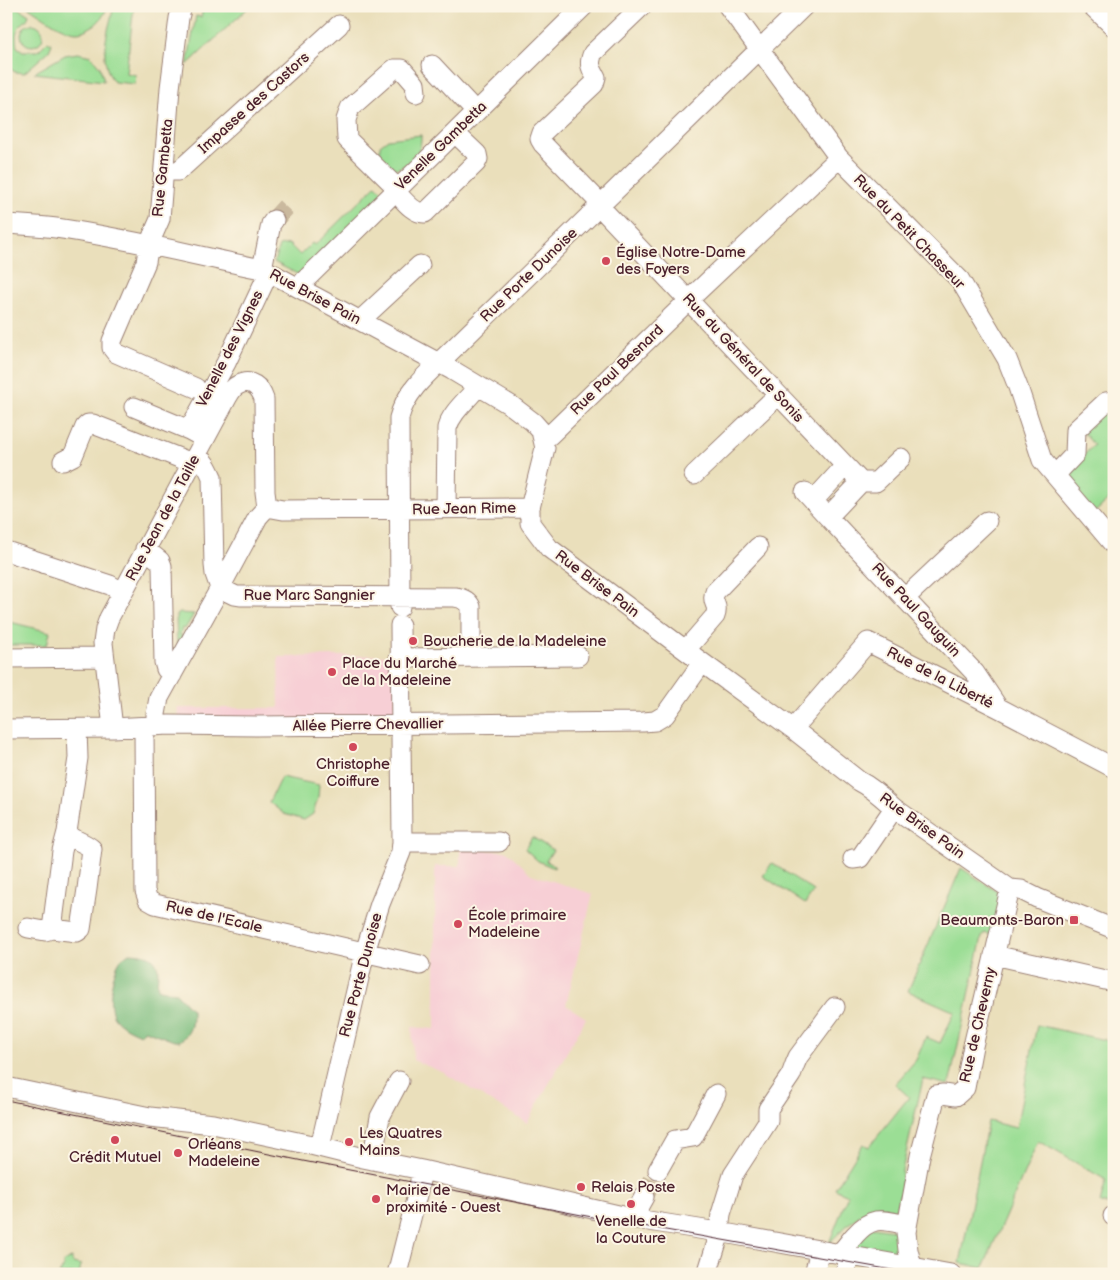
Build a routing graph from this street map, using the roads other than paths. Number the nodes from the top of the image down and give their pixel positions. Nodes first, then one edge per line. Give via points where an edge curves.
1 (182, 6) edge
2 (584, 6) edge
3 (642, 6) edge
4 (728, 6) edge
5 (804, 6) edge
6 (1092, 6) edge
7 (339, 25) dead end
8 (1114, 27) edge
9 (760, 49) junction
10 (432, 65) dead end
11 (416, 93) dead end
12 (476, 112) junction
13 (455, 133) junction
14 (839, 158) junction
15 (164, 170) junction
16 (396, 190) junction
17 (600, 205) junction
18 (274, 220) tunnel mouth
19 (6, 224) edge
20 (150, 244) junction
21 (420, 265) dead end
22 (266, 271) junction
23 (300, 288) junction
24 (688, 300) junction
25 (362, 322) junction
26 (439, 362) junction
27 (478, 386) junction
28 (196, 388) dead end
29 (778, 394) junction
30 (1114, 401) edge
31 (134, 407) dead end
32 (191, 426) dead end
33 (205, 439) junction
34 (544, 440) junction
35 (901, 458) dead end
36 (194, 460) junction
37 (63, 461) dead end
38 (845, 466) junction
39 (694, 475) dead end
40 (1055, 475) junction
41 (861, 482) junction
42 (267, 507) junction
43 (530, 508) junction
44 (399, 509) junction
45 (446, 509) junction
46 (828, 517) junction
47 (987, 521) dead end
48 (1114, 545) edge
49 (758, 547) dead end
50 (145, 549) junction
51 (6, 551) edge
52 (220, 588) junction
53 (122, 592) junction
54 (905, 598) junction
55 (399, 609) junction
56 (690, 645) dead end
57 (578, 656) dead end
58 (104, 657) junction
59 (6, 658) edge
60 (399, 658) junction
61 (471, 658) junction
62 (702, 663) junction
63 (172, 675) junction
64 (999, 708) junction
65 (401, 725) junction
66 (150, 726) junction
67 (113, 728) junction
68 (6, 729) edge
69 (77, 729) junction
70 (793, 729) junction
71 (1114, 768) edge
72 (894, 808) junction
73 (67, 832) junction
74 (402, 842) junction
75 (499, 842) dead end
76 (853, 859) dead end
77 (1010, 889) junction
78 (28, 928) dead end
79 (52, 929) junction
80 (1114, 929) edge
81 (365, 952) junction
82 (994, 954) junction
83 (420, 965) dead end
84 (1114, 982) edge
85 (835, 1007) dead end
86 (399, 1081) dead end
87 (6, 1087) edge
88 (716, 1094) dead end
89 (320, 1147) junction
90 (372, 1160) junction
91 (422, 1170) junction
92 (658, 1170) tunnel mouth
93 (644, 1197) tunnel mouth
94 (636, 1219) junction
95 (907, 1225) junction
96 (719, 1232) junction
97 (820, 1250) junction
98 (844, 1254) junction
99 (912, 1266) junction
100 (886, 1268) edge
101 (396, 1274) edge
102 (708, 1274) edge
103 (814, 1274) edge
104 (844, 1274) edge
105 (951, 1274) edge

1 - 15 street, Rue Gambetta via 170,88
2 - 12 street, Venelle Gambetta
3 - 17 street, Rue du Général de Sonis via 593,53 590,59 596,77 594,84 542,133 540,139
4 - 9 street, Rue du Petit Chasseur
5 - 9 street, Rue Porte Dunoise
6 - 8 street
7 - 15 street, Impasse des Castors via 178,171
9 - 14 street, Rue du Petit Chasseur
9 - 17 street, Rue Porte Dunoise
10 - 12 street
11 - 16 street via 415,84 402,69 394,69 350,108 346,120 347,139
12 - 13 street, Venelle Gambetta
13 - 16 street, Venelle Gambetta
13 - 16 street via 478,158 444,195 421,214
14 - 24 street, Rue Paul Besnard
14 - 40 street, Rue du Petit Chasseur via 960,280 1007,359 1042,460
15 - 20 street, Rue Gambetta via 160,219
16 - 23 street, Venelle Gambetta
17 - 24 street, Rue du Général de Sonis
17 - 26 street, Rue Porte Dunoise
18 - 22 street, Venelle des Vignes
19 - 20 street via 54,228
20 - 22 street, Rue Brise Pain
20 - 28 street, Rue Gambetta via 112,348 116,353
21 - 25 street
22 - 23 street, Rue Brise Pain
22 - 32 street, Venelle des Vignes via 226,363
23 - 25 street, Rue Brise Pain
24 - 29 street, Rue du Général de Sonis
24 - 34 street, Rue Paul Besnard
25 - 26 street, Rue Brise Pain
26 - 27 street, Rue Brise Pain
26 - 44 street, Rue Porte Dunoise via 412,391 401,411
27 - 34 street, Rue Brise Pain via 533,422
27 - 45 street via 451,418 447,428
29 - 38 street, Rue du Général de Sonis
29 - 39 street
30 - 40 street via 1106,402 1076,430 1075,454
31 - 33 street
33 - 36 street, Rue Jean de la Taille
33 - 42 street, Rue Jean de la Taille via 232,390 250,383 257,386 264,399
34 - 43 street via 545,453
35 - 41 street via 876,482
36 - 37 street via 88,424 73,456
36 - 50 street, Rue Jean de la Taille
36 - 52 street via 201,459 212,477 214,566
38 - 41 street, Rue du Général de Sonis
38 - 46 street, Rue Paul Gauguin via 809,497
40 - 48 street, Rue du Petit Chasseur
41 - 46 street
42 - 44 street, Rue Jean Rime via 283,510
42 - 52 street via 258,517
43 - 45 street, Rue Jean Rime
43 - 62 street, Rue Brise Pain via 530,523 549,548
44 - 45 street, Rue Jean Rime
44 - 55 street, Rue Porte Dunoise
46 - 54 street, Rue Paul Gauguin
47 - 54 street
49 - 56 street via 715,592 712,598 717,606 715,616
50 - 53 street, Rue Jean de la Taille
50 - 63 street via 162,566 164,662
51 - 53 street via 110,585
52 - 55 street, Rue Marc Sangnier via 240,596
52 - 63 street
53 - 58 street, Rue Jean de la Taille via 105,630
54 - 64 street, Rue Paul Gauguin via 975,674
55 - 60 street, Rue Porte Dunoise
55 - 61 street, Rue Marc Sangnier via 455,596 465,600 471,607
57 - 61 street
58 - 59 street
58 - 67 street, Rue Jean de la Taille
60 - 61 street
60 - 65 street, Rue Porte Dunoise
62 - 65 street, Allée Pierre Chevallier via 665,715 655,720
62 - 70 street, Rue Brise Pain
63 - 66 street via 159,698
64 - 70 street, Rue de la Liberté via 868,642
64 - 71 street, Rue de la Liberté
65 - 66 street, Allée Pierre Chevallier
65 - 74 street, Rue Porte Dunoise
66 - 67 street, Allée Pierre Chevallier
66 - 81 street, Rue de l'Ecale via 145,891 148,900
67 - 69 street, Allée Pierre Chevallier
68 - 69 street, Allée Pierre Chevallier
69 - 73 street via 78,758
70 - 72 street, Rue Brise Pain
72 - 76 street via 860,858
72 - 77 street, Rue Brise Pain
73 - 79 street
73 - 79 street via 92,849 82,927 77,932
74 - 75 street
74 - 81 street, Rue Porte Dunoise
77 - 80 street, Rue Brise Pain via 1021,890
77 - 82 street, Rue de Cheverny
78 - 79 street
81 - 83 street, Rue de l'Ecale
81 - 89 street, Rue Porte Dunoise
82 - 84 street
82 - 95 street, Rue de Cheverny via 965,1088 956,1096 936,1095
85 - 96 street via 798,1057 791,1076 768,1109 768,1121 733,1175
86 - 90 street via 380,1117
87 - 89 street via 150,1117 213,1124
88 - 92 street via 693,1136 675,1140
89 - 90 street
90 - 91 street
91 - 94 street
91 - 101 street
93 - 94 street
94 - 96 street
95 - 98 street via 877,1220 866,1224 854,1236
95 - 99 street, Rue de Cheverny
96 - 97 street
96 - 102 street
97 - 98 street
97 - 103 street
98 - 100 street
98 - 104 street
99 - 100 street
99 - 105 street

